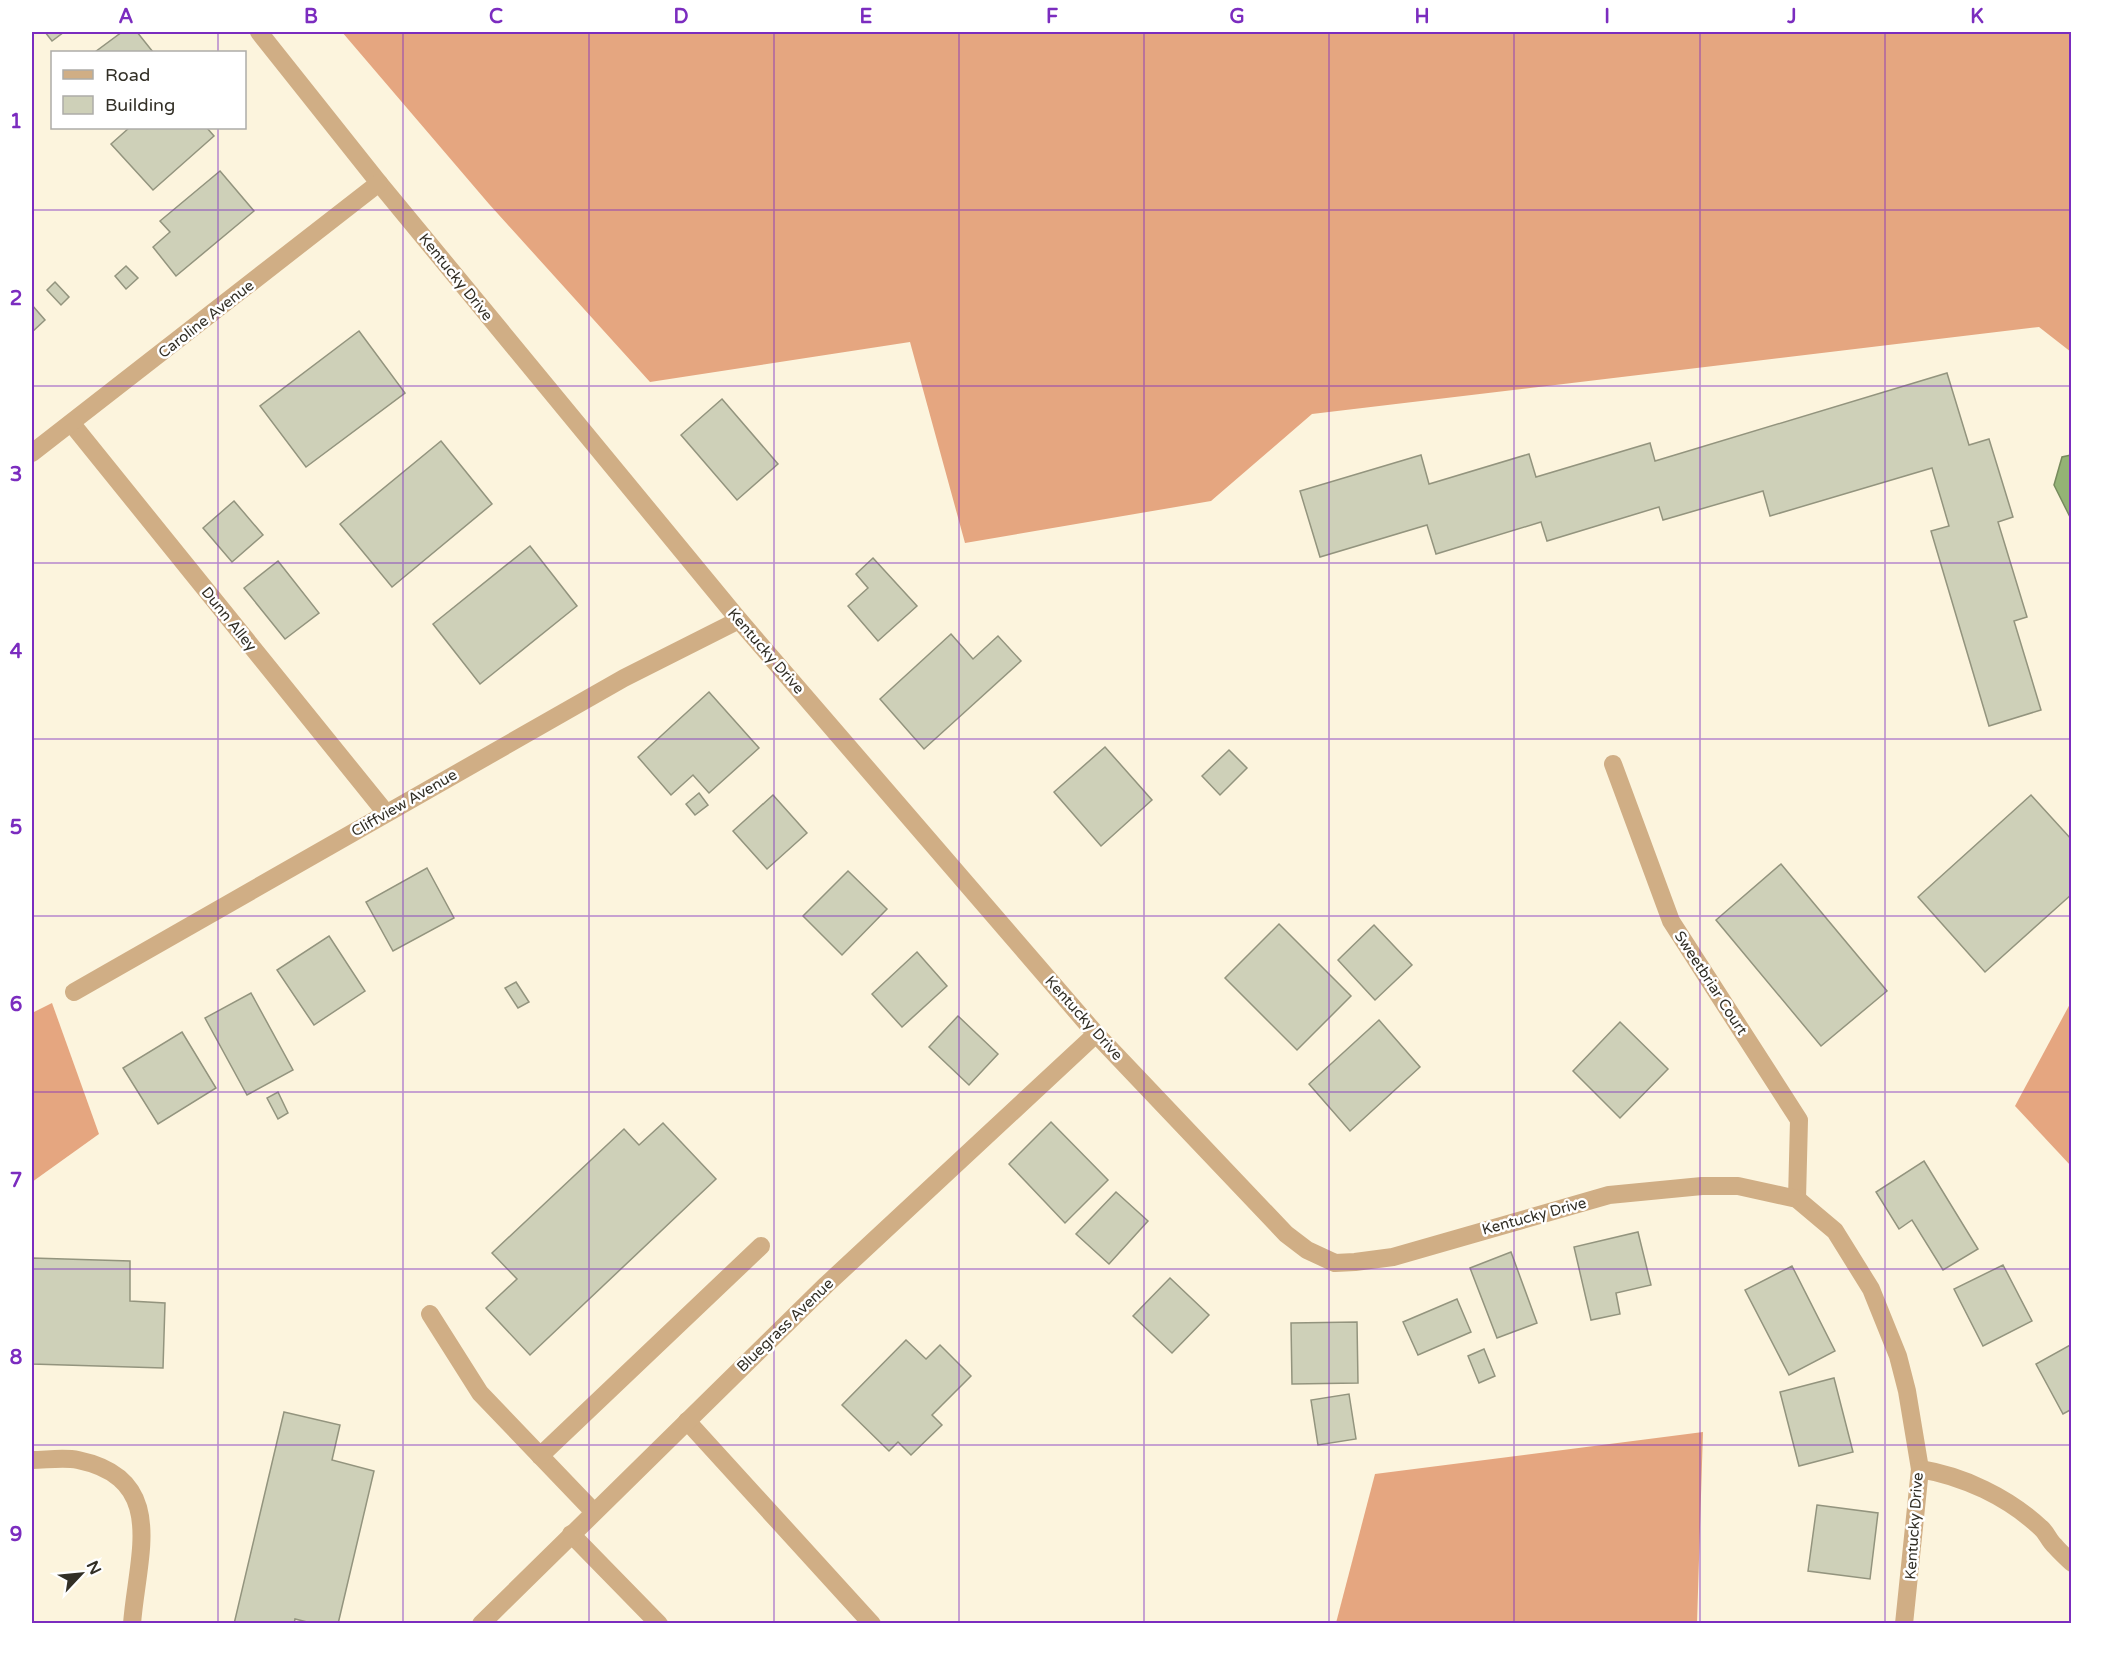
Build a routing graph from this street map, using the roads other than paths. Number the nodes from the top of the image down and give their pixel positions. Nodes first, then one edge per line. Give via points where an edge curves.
1 (259, 32) edge
2 (379, 183) junction
3 (72, 424) junction
4 (32, 453) edge
5 (739, 620) junction
6 (1613, 764) dead end
7 (386, 813) junction
8 (74, 992) dead end
9 (1096, 1034) junction
10 (1797, 1199) junction
11 (761, 1246) dead end
12 (430, 1314) dead end
13 (687, 1421) junction
14 (540, 1456) junction
15 (32, 1460) edge
16 (1920, 1469) junction
17 (594, 1512) junction
18 (571, 1534) junction
19 (2072, 1563) edge
20 (132, 1623) edge
21 (481, 1623) edge
22 (659, 1623) edge
23 (872, 1623) edge
24 (1904, 1623) edge

1 - 2 street, Kentucky Drive
2 - 3 street, Caroline Avenue
2 - 5 street, Kentucky Drive
3 - 4 street, Caroline Avenue
3 - 7 street, Dunn Alley
5 - 7 street, Cliffview Avenue via 624,678
5 - 9 street, Kentucky Drive
6 - 10 street, Sweetbriar Court via 1671,921 1799,1120
7 - 8 street, Cliffview Avenue
9 - 10 street, Kentucky Drive via 1286,1234 1307,1250 1335,1263 1393,1257 1610,1195 1702,1185 1738,1186
9 - 13 street, Bluegrass Avenue via 826,1285
10 - 16 street, Kentucky Drive via 1835,1231 1871,1289 1886,1322 1907,1391
11 - 14 street
12 - 14 street via 480,1393
13 - 17 street, Bluegrass Avenue
13 - 23 street
14 - 17 street
15 - 20 street via 77,1460 116,1472 137,1497 143,1539
16 - 19 street via 1977,1486 2022,1512 2043,1529
16 - 24 street, Kentucky Drive
17 - 18 street, Bluegrass Avenue
18 - 21 street, Bluegrass Avenue
18 - 22 street

